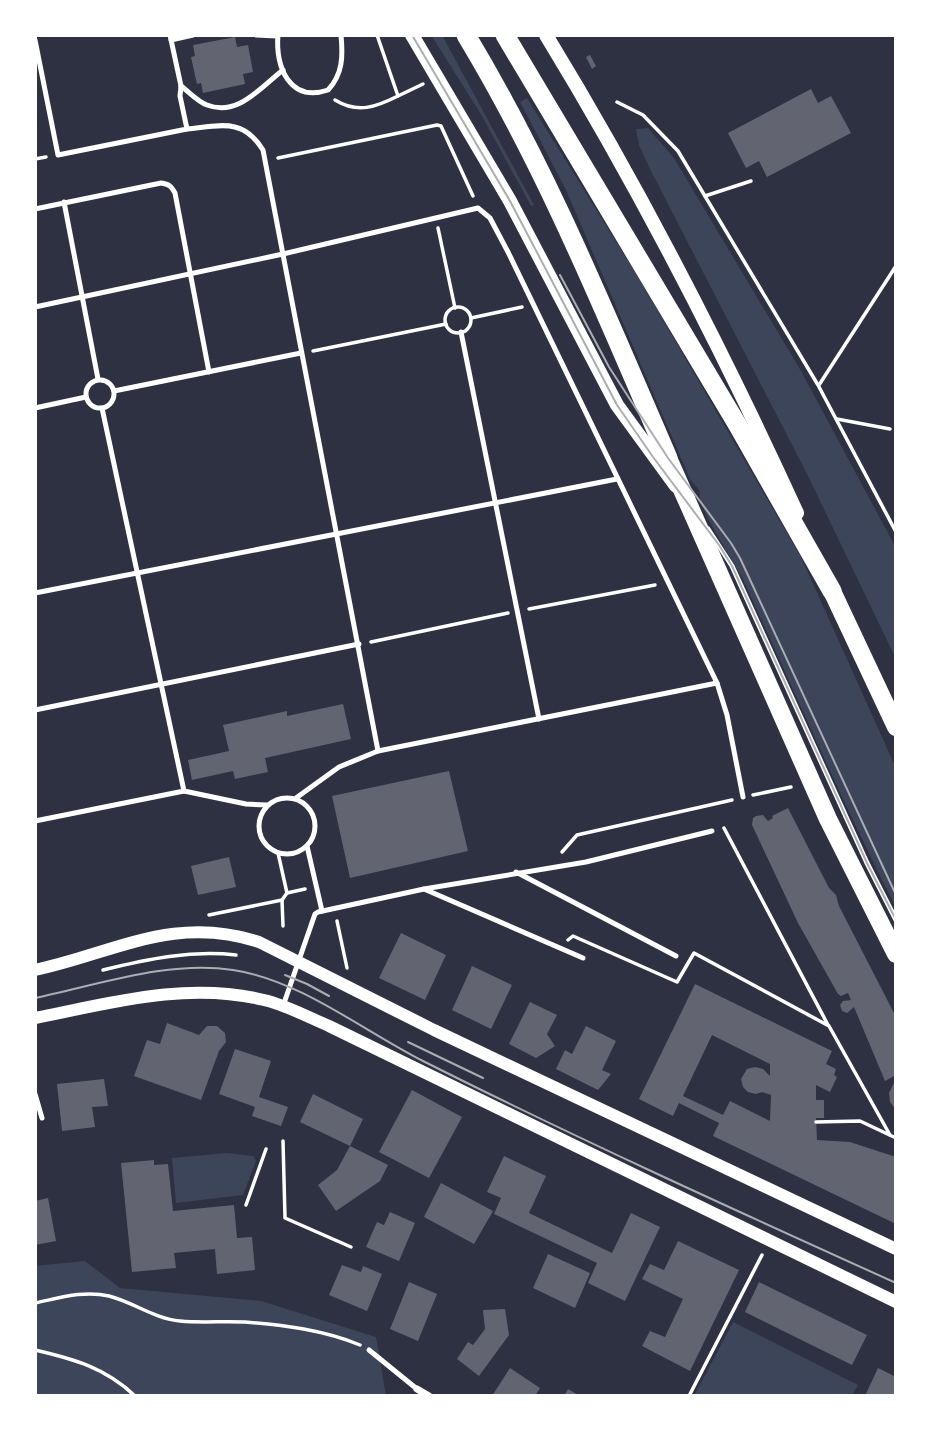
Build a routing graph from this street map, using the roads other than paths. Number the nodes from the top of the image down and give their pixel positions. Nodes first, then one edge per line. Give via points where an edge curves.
1 (193, 35) edge
2 (256, 35) edge
3 (341, 35) edge
4 (412, 35) edge
5 (466, 35) edge
6 (505, 35) edge
7 (546, 35) edge
8 (278, 36) edge
9 (170, 38) edge
10 (35, 40) edge
11 (283, 70) junction
12 (181, 86) junction
13 (187, 129) junction
14 (64, 202) junction
15 (35, 209) edge
16 (283, 254) junction
17 (190, 275) junction
18 (83, 297) junction
19 (35, 307) edge
20 (461, 332) dead end
21 (301, 353) junction
22 (209, 372) junction
23 (98, 379) junction
24 (114, 391) junction
25 (86, 397) junction
26 (35, 408) edge
27 (102, 408) junction
28 (668, 458) joint
29 (617, 479) junction
30 (495, 503) junction
31 (690, 503) junction
32 (337, 534) junction
33 (139, 573) junction
34 (832, 591) junction
35 (35, 593) edge
36 (359, 644) junction
37 (717, 682) junction
38 (162, 684) junction
39 (35, 710) edge
40 (539, 719) junction
41 (896, 727) edge
42 (378, 751) junction
43 (184, 791) junction
44 (743, 797) road end
45 (296, 798) junction
46 (267, 805) junction
47 (35, 821) edge
48 (712, 831) road end
49 (307, 846) junction
50 (516, 872) junction
51 (425, 889) junction
52 (322, 911) junction
53 (896, 920) edge
54 (896, 954) edge
55 (676, 956) dead end
56 (583, 958) dead end
57 (299, 961) junction
58 (35, 970) edge
59 (283, 1006) junction
60 (35, 1018) edge
61 (35, 1094) edge
62 (42, 1118) dead end
63 (896, 1249) edge
64 (896, 1302) edge
65 (369, 1350) road end
66 (417, 1389) joint
67 (429, 1396) edge

1 - 9 lane
2 - 8 lane
3 - 11 lane via 341,66 328,90 302,92
4 - 31 main road via 510,201 617,405
5 - 28 highway via 539,170
6 - 34 highway via 731,412
7 - 34 main road via 704,317
8 - 11 lane
9 - 12 lane
10 - 13 lane via 58,155
11 - 12 lane via 249,99 229,107 205,105
12 - 13 lane
13 - 16 lane via 233,126 257,140
14 - 15 lane
14 - 17 lane via 168,184 174,193
14 - 18 lane
16 - 17 lane
16 - 21 lane
16 - 29 lane via 478,208 490,218
17 - 18 lane
17 - 22 lane
18 - 19 lane
18 - 23 lane
20 - 30 lane
21 - 22 lane
21 - 32 lane
22 - 24 lane
23 - 24 lane
23 - 25 lane via 86,388
24 - 27 lane via 113,400
25 - 26 lane
25 - 27 lane via 90,404
27 - 33 lane
28 - 31 main road
29 - 30 lane
29 - 37 lane
30 - 32 lane
30 - 40 lane
31 - 53 lane via 732,566
31 - 54 main road via 828,819
32 - 33 lane
32 - 36 lane
33 - 35 lane
33 - 38 lane
34 - 41 main road
36 - 38 lane
36 - 42 lane
37 - 40 lane
37 - 44 lane
38 - 39 lane
38 - 43 lane
40 - 42 lane
42 - 45 lane via 339,767
43 - 46 lane
43 - 47 lane
45 - 46 lane via 281,797
45 - 49 lane via 312,810 315,819
46 - 49 lane via 259,822 263,841 278,853 293,854
48 - 50 lane via 586,862
49 - 52 lane
50 - 51 lane
50 - 55 lane
51 - 52 lane
51 - 56 lane
52 - 57 lane via 315,914
57 - 58 street via 245,937 175,933 127,942
57 - 59 lane
57 - 63 street
59 - 60 street via 203,992 137,997
59 - 64 street
61 - 62 lane
65 - 66 lane
66 - 67 street

